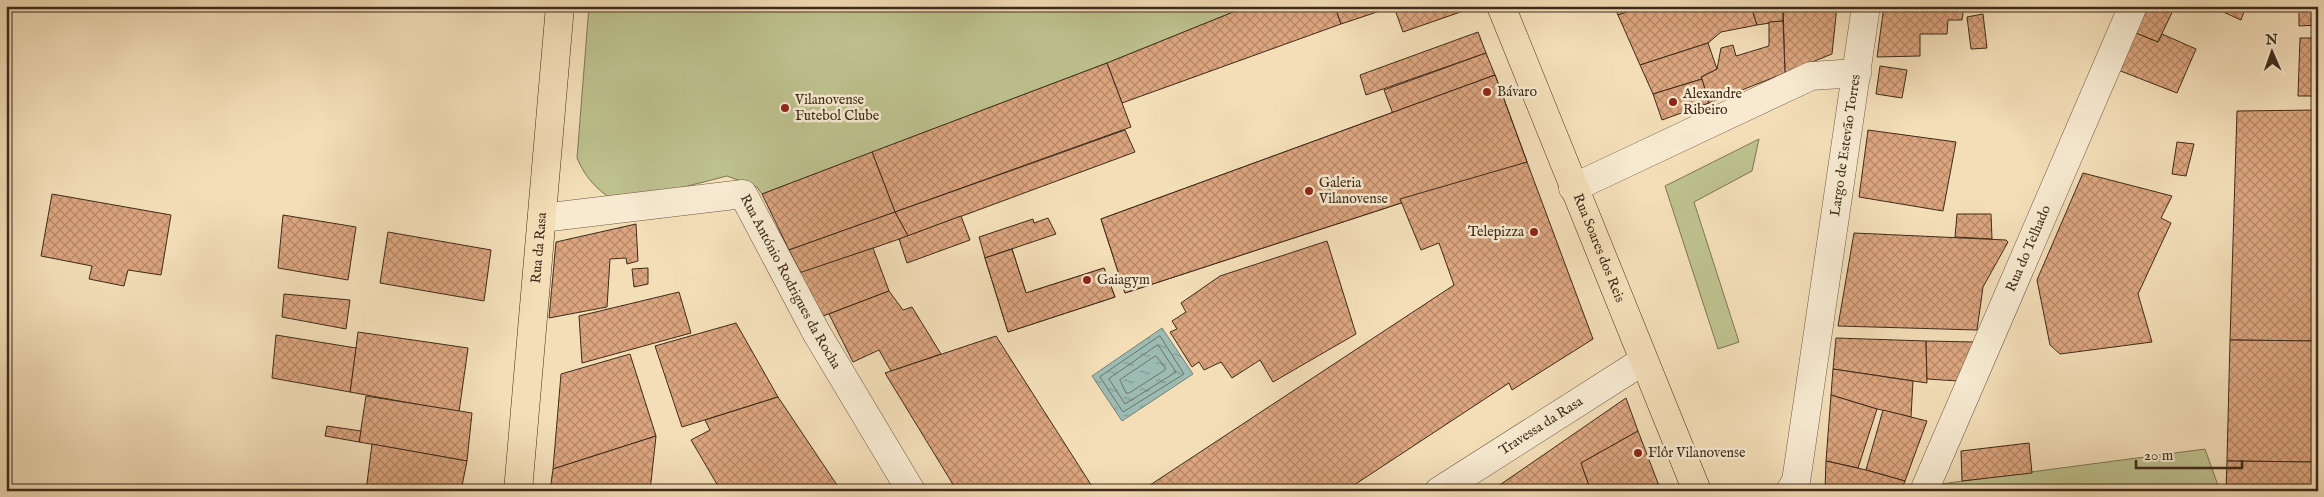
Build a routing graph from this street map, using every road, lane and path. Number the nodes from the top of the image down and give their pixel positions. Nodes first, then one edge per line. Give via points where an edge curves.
1 (560, 6) edge
2 (1501, 6) edge
3 (1866, 6) edge
4 (2133, 6) edge
5 (1856, 73) junction
6 (1573, 188) junction
7 (542, 218) junction
8 (1643, 360) junction
9 (518, 491) edge
10 (912, 491) edge
11 (1439, 491) edge
12 (1697, 491) edge
13 (1790, 491) edge
14 (1924, 491) edge

1 - 7 main road, Rua da Rasa
2 - 6 main road, Rua Soares dos Reis
3 - 5 street
4 - 14 street, Rua do Telhado
5 - 6 street, Largo de Estevão Torres via 1811,76
5 - 13 street, Largo de Estevão Torres via 1796,481
6 - 8 main road, Rua Soares dos Reis
7 - 9 main road, Rua da Rasa
7 - 10 street, Rua António Rodrigues da Rocha via 742,194 816,332
8 - 11 street, Travessa da Rasa
8 - 12 main road, Rua Soares dos Reis

